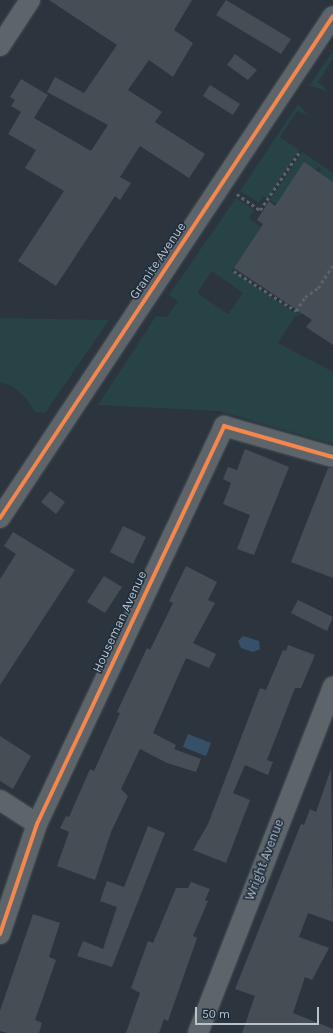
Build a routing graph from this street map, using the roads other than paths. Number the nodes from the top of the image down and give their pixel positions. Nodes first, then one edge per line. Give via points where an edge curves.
1 (30, 0) edge
2 (333, 16) edge
3 (0, 46) edge
4 (333, 457) edge
5 (0, 518) edge
6 (333, 686) edge
7 (0, 800) edge
8 (37, 824) junction
9 (0, 934) edge
10 (198, 1033) edge

1 - 3 street
2 - 5 street, Granite Avenue
4 - 8 street, Houseman Avenue via 224,426
6 - 10 street, Wright Avenue
7 - 8 street
8 - 9 street, Houseman Avenue

